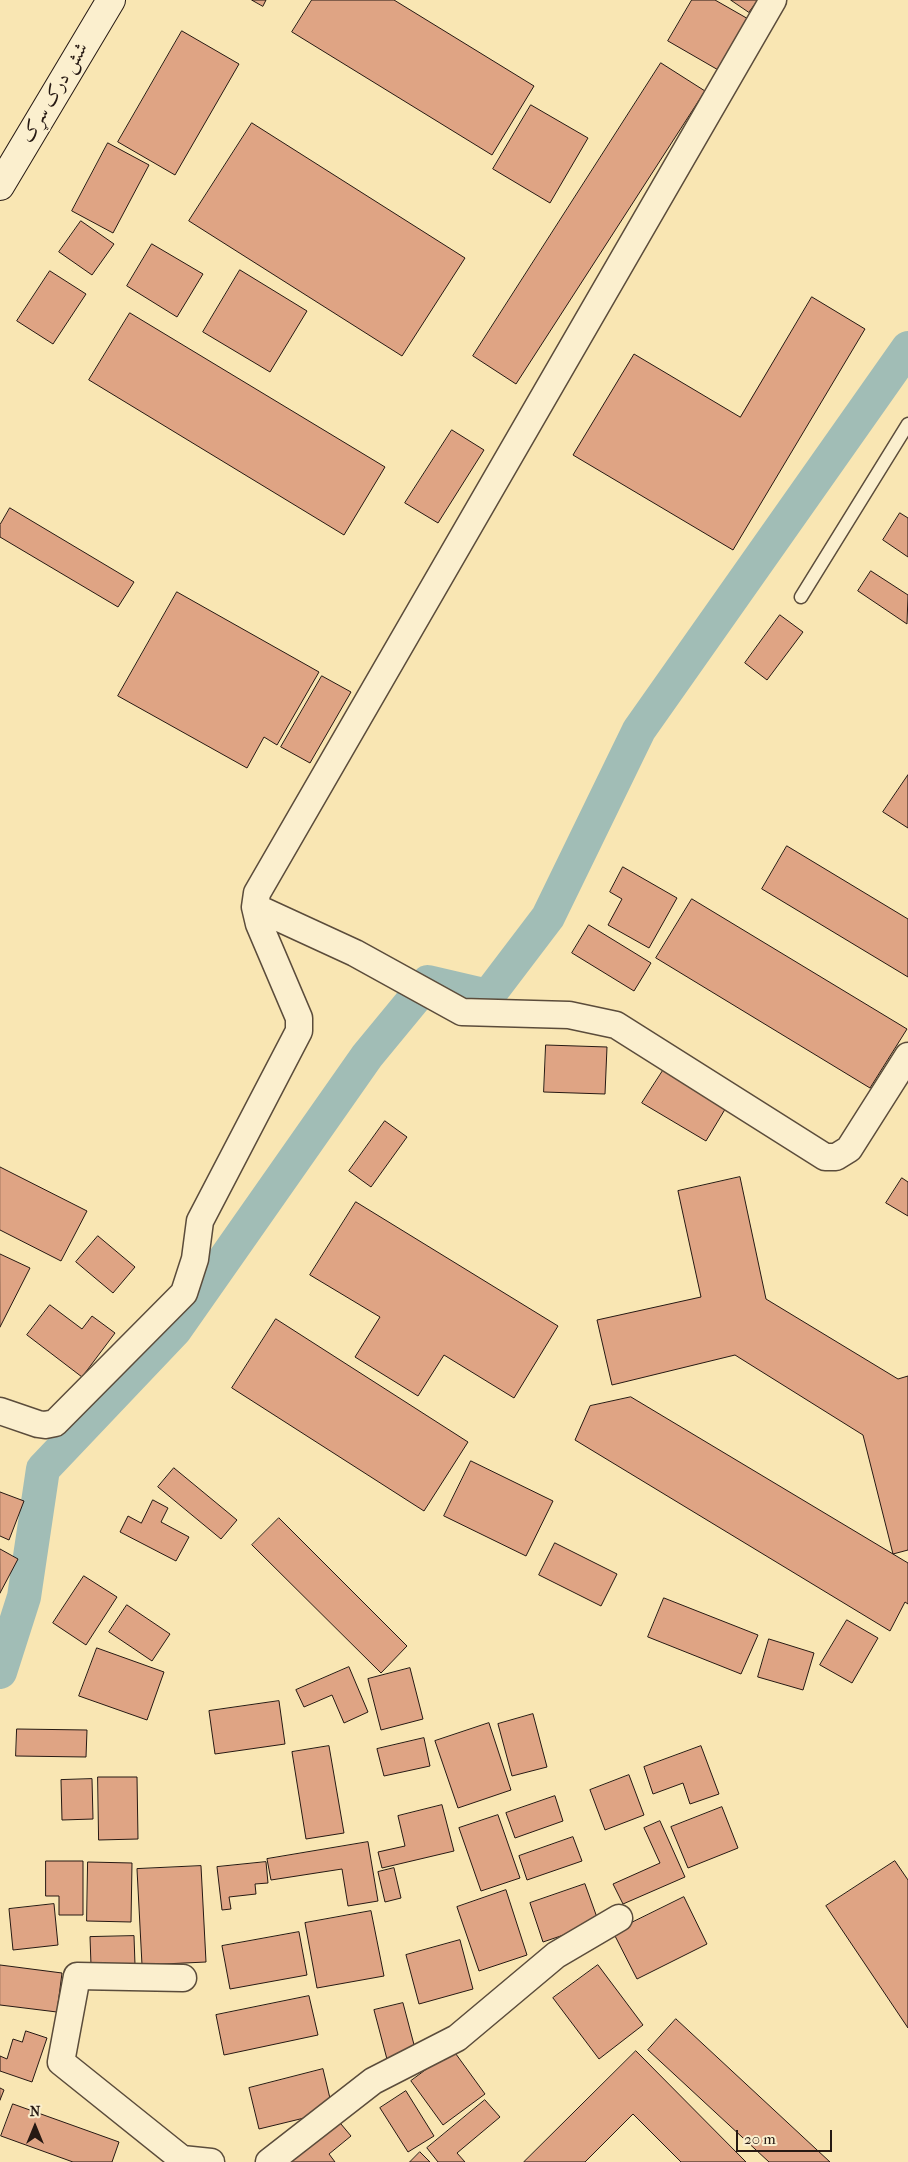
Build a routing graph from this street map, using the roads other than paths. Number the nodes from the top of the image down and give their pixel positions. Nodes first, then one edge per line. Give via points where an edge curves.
1 (111, 0) edge
2 (773, 0) edge
3 (0, 186) edge
4 (908, 424) edge
5 (801, 597) dead end
6 (255, 907) junction
7 (908, 1056) edge
8 (0, 1410) edge
9 (619, 1918) dead end
10 (183, 1978) dead end
11 (182, 2161) edge
12 (211, 2162) edge
13 (269, 2162) edge

1 - 3 main road, شش درک سړک
2 - 6 street via 262,884
4 - 5 lane
6 - 7 street via 355,954 462,1012 569,1014 616,1025 825,1157 836,1157 848,1149
6 - 8 street via 259,924 299,1018 299,1031 200,1220 195,1259 184,1293 55,1423 38,1424
9 - 13 street via 556,1955 457,2038 373,2081
10 - 11 street via 77,1976 61,2062
11 - 12 street

